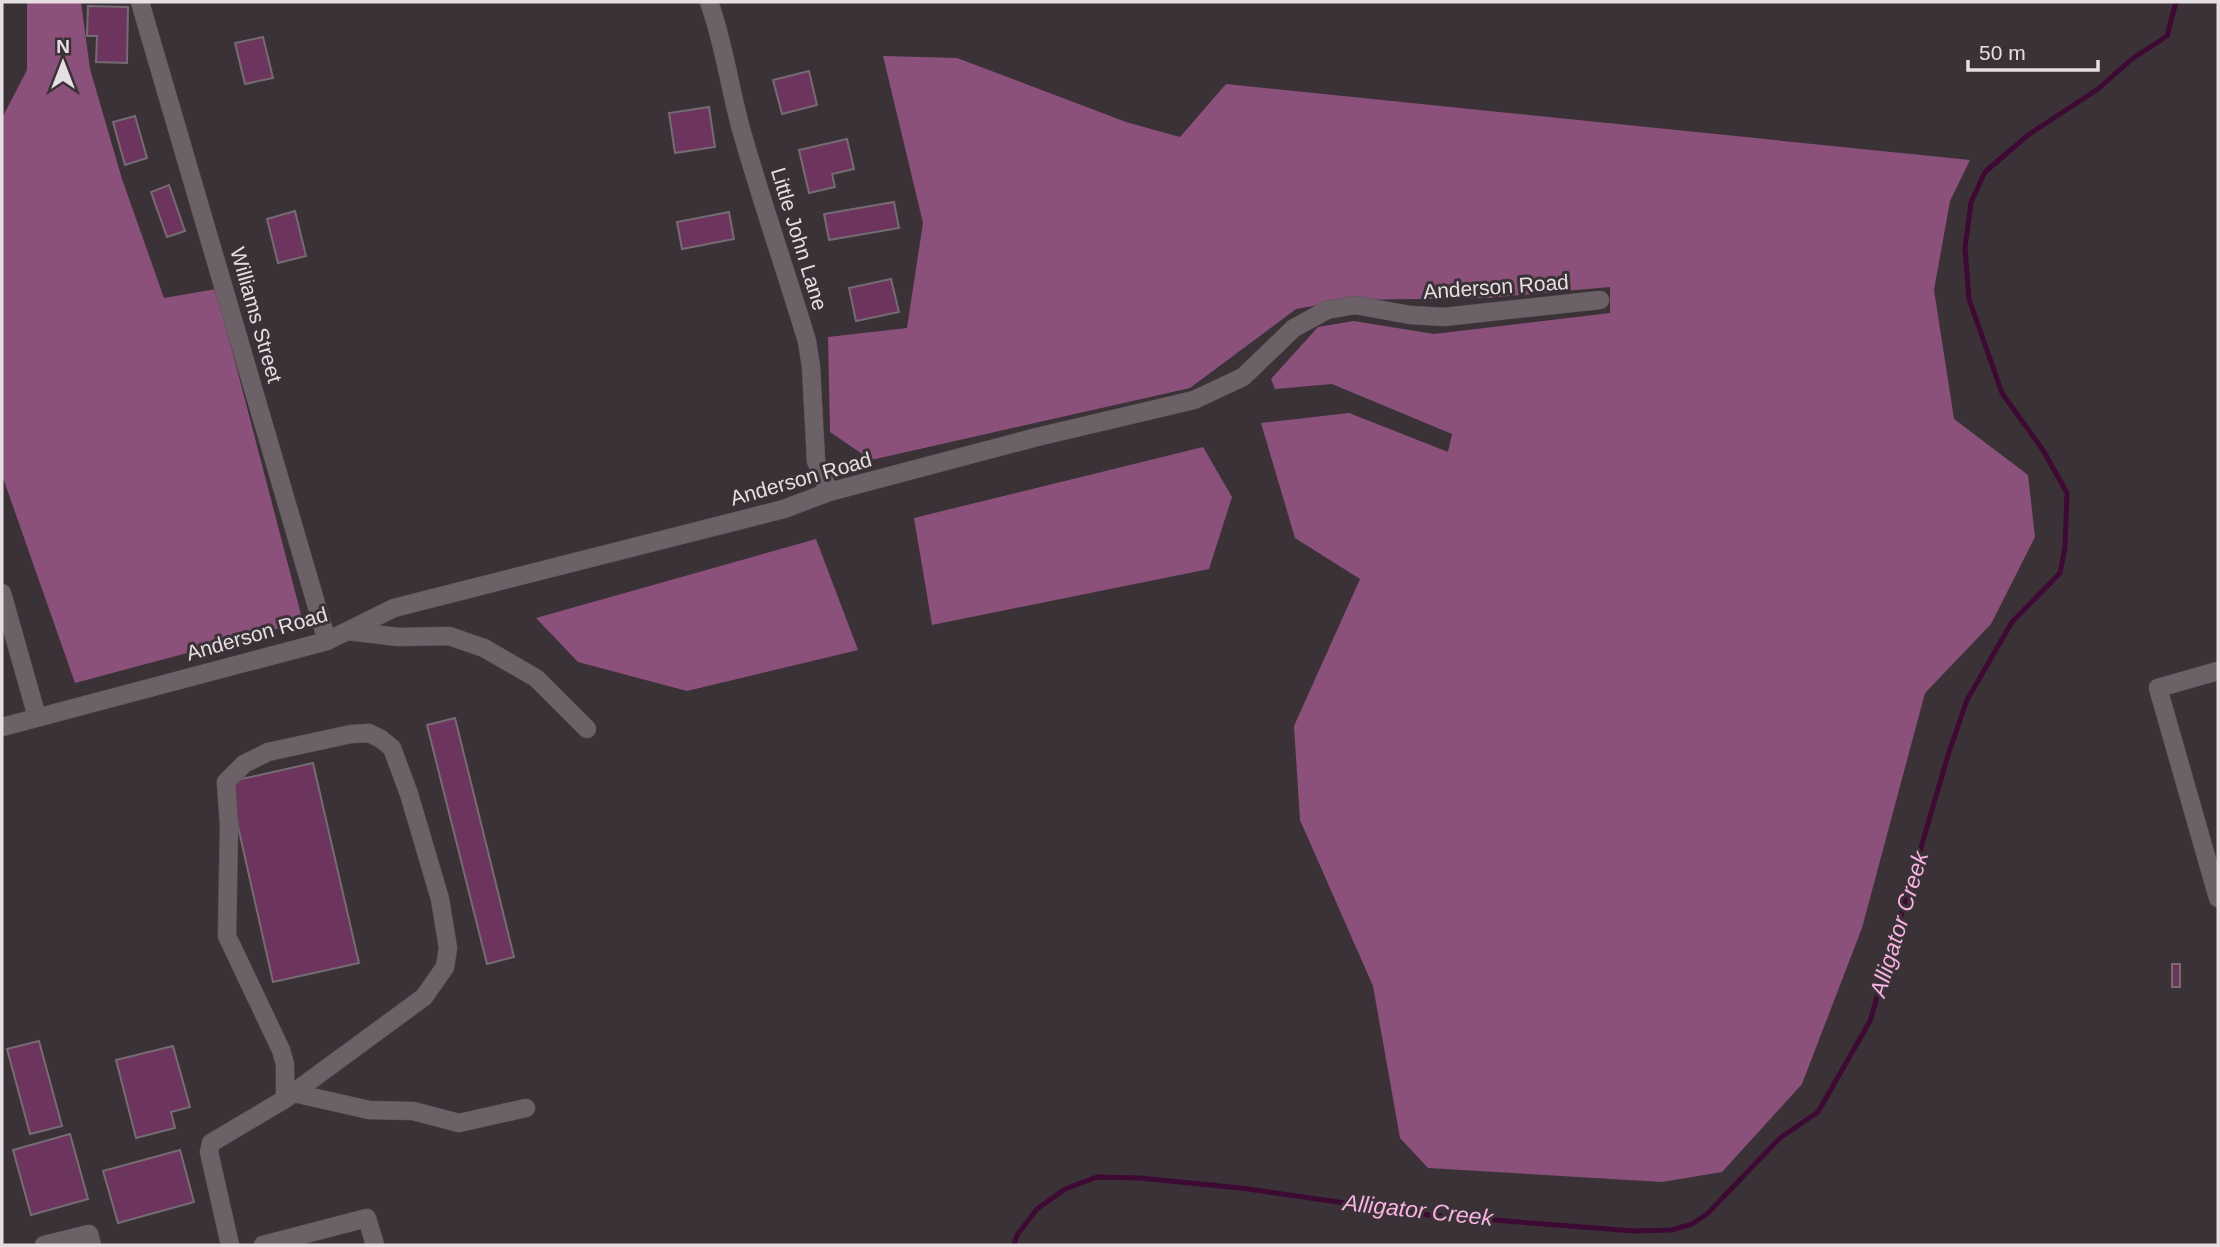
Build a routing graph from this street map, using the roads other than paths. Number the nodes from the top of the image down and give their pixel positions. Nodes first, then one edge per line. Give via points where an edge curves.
1 (140, 2) edge
2 (709, 2) edge
3 (1600, 300) dead end
4 (829, 492) junction
5 (2, 593) edge
6 (348, 631) junction
7 (327, 641) junction
8 (8, 644) edge
9 (2218, 671) edge
10 (37, 717) junction
11 (2, 727) edge
12 (587, 729) dead end
13 (2218, 898) edge
14 (290, 1096) junction
15 (526, 1108) dead end
16 (44, 1245) edge
17 (92, 1245) edge
18 (230, 1245) edge
19 (263, 1245) edge
20 (375, 1245) edge

1 - 7 street, Williams Street
2 - 4 street, Little John Lane via 744,138 807,341 816,461
3 - 4 street, Anderson Road via 1444,317 1355,305 1327,310 1294,328 1243,377 1195,400
4 - 6 street, Anderson Road via 784,509 394,608
5 - 8 street
6 - 7 street, Anderson Road
6 - 12 street via 398,637 449,636 484,648 536,678
7 - 10 street, Anderson Road
8 - 10 street
9 - 13 street via 2158,688
10 - 11 street, Anderson Road
14 - 14 street via 281,1050 226,936 226,782 268,752 369,733 392,748 409,794 447,932 445,967 424,997
14 - 15 street via 369,1110 413,1111 459,1123
14 - 18 street via 211,1143 209,1152
16 - 17 street via 89,1234
19 - 20 street via 367,1218

